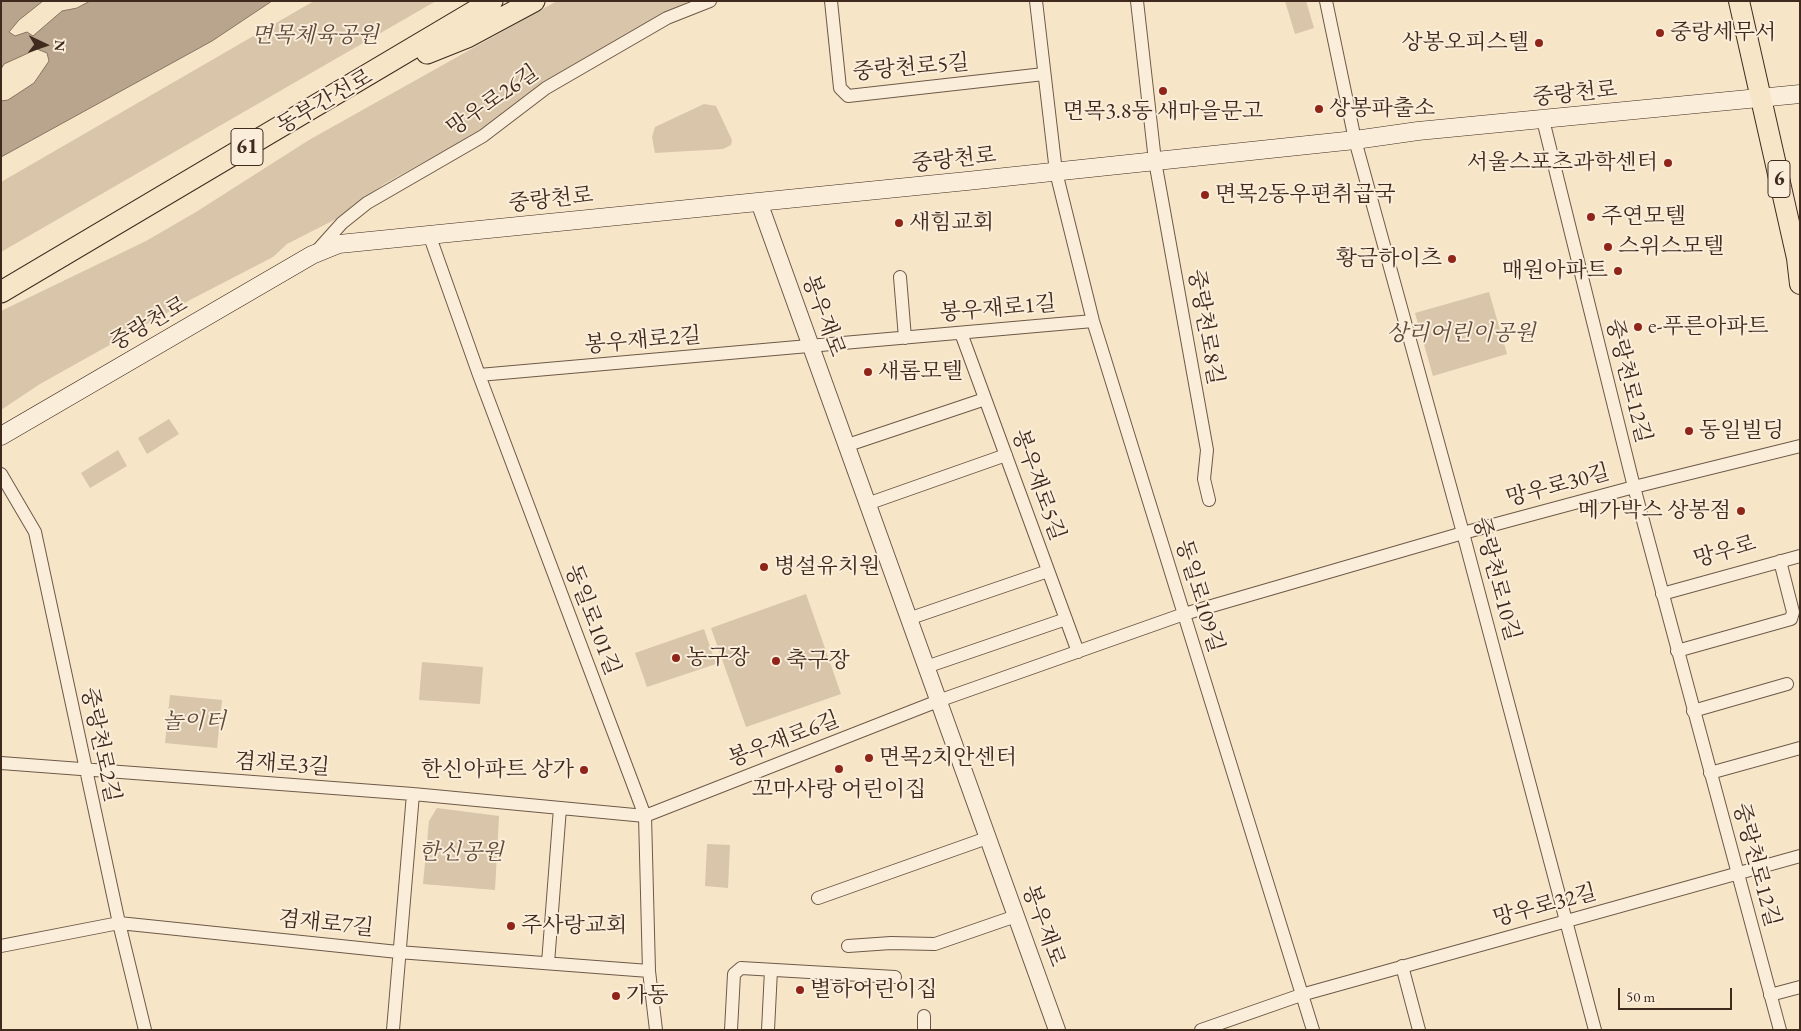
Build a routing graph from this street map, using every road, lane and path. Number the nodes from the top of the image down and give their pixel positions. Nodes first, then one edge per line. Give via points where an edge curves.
1 (492, 1) edge
2 (534, 1) edge
3 (710, 1) edge
4 (831, 1) edge
5 (1036, 1) edge
6 (1137, 1) edge
7 (1326, 1) edge
8 (1739, 1) edge
9 (373, 74) junction
10 (1044, 74) junction
11 (1800, 94) edge
12 (1762, 99) junction
13 (1543, 120) junction
14 (1355, 140) junction
15 (1155, 161) junction
16 (1056, 172) junction
17 (759, 202) junction
18 (430, 236) junction
19 (312, 255) junction
20 (1798, 262) edge
21 (900, 277) dead end
22 (1800, 284) edge
23 (1, 292) edge
24 (1093, 321) junction
25 (961, 333) junction
26 (906, 338) junction
27 (810, 346) junction
28 (479, 375) junction
29 (985, 399) junction
30 (1, 436) edge
31 (846, 446) junction
32 (1800, 446) edge
33 (1006, 455) junction
34 (1, 474) edge
35 (1634, 487) junction
36 (1209, 500) dead end
37 (867, 504) junction
38 (1464, 533) junction
39 (1800, 556) edge
40 (1780, 561) junction
41 (1048, 572) junction
42 (1662, 594) junction
43 (1184, 614) junction
44 (908, 619) junction
45 (1066, 619) junction
46 (1677, 651) junction
47 (1078, 652) junction
48 (926, 667) junction
49 (1787, 684) dead end
50 (938, 701) junction
51 (1693, 711) junction
52 (1800, 748) edge
53 (1, 763) edge
54 (85, 771) junction
55 (1710, 773) junction
56 (413, 794) junction
57 (560, 808) junction
58 (645, 816) junction
59 (987, 838) junction
60 (1800, 856) edge
61 (1737, 874) junction
62 (818, 898) dead end
63 (1016, 916) junction
64 (1565, 920) junction
65 (119, 923) junction
66 (1, 946) edge
67 (848, 946) dead end
68 (398, 952) junction
69 (548, 963) junction
70 (1402, 966) junction
71 (771, 970) junction
72 (649, 971) junction
73 (895, 977) dead end
74 (1800, 987) edge
75 (1301, 995) junction
76 (1770, 995) junction
77 (924, 1016) dead end
78 (145, 1030) edge
79 (393, 1030) edge
80 (656, 1030) edge
81 (732, 1030) edge
82 (768, 1030) edge
83 (924, 1030) edge
84 (1057, 1030) edge
85 (1201, 1030) edge
86 (1313, 1030) edge
87 (1419, 1030) edge
88 (1595, 1030) edge
89 (1780, 1030) edge

1 - 9 highway, 동부간선로 / 61
2 - 9 highway via 467,37
3 - 19 street, 망우로26길 via 667,18 546,88 483,136 366,203
4 - 10 street, 중랑천로5길 via 840,88 848,96
5 - 10 street
6 - 15 street
7 - 14 street
8 - 12 main road, 6
9 - 23 highway, 동부간선로 / 61
10 - 16 street
11 - 12 main road, 중랑천로
12 - 13 main road, 중랑천로
12 - 20 main road, 6
13 - 14 main road, 중랑천로
13 - 35 street, 중랑천로12길
14 - 15 main road, 중랑천로
14 - 38 street, 중랑천로10길
15 - 16 main road, 중랑천로
15 - 36 street, 중랑천로8길 via 1207,450 1204,479
16 - 17 main road, 중랑천로
16 - 24 street, 동일로109길
17 - 18 main road, 중랑천로
17 - 27 street, 봉우재로
18 - 19 main road, 중랑천로 via 339,244
18 - 28 street, 동일로101길
19 - 30 main road, 중랑천로
20 - 22 main road, 6
21 - 26 street
24 - 25 street, 봉우재로1길
24 - 43 street, 동일로109길
25 - 26 street, 봉우재로1길
25 - 29 street, 봉우재로5길
26 - 27 street, 봉우재로1길
27 - 28 street, 봉우재로2길
27 - 31 street, 봉우재로
28 - 58 street, 동일로101길
29 - 31 street
29 - 33 street, 봉우재로5길
31 - 37 street, 봉우재로
32 - 35 street, 망우로30길
33 - 37 street
33 - 41 street, 봉우재로5길
34 - 54 street, 중랑천로2길 via 35,532
35 - 38 street, 망우로30길
35 - 42 street, 중랑천로12길
37 - 44 street, 봉우재로
38 - 43 street, 망우로30길
38 - 64 street, 중랑천로10길
39 - 40 street, 망우로
40 - 42 street, 망우로
40 - 46 street via 1793,612 1791,619
41 - 44 street
41 - 45 street, 봉우재로5길
42 - 46 street, 중랑천로12길
43 - 47 street
43 - 75 street, 동일로109길
44 - 48 street, 봉우재로
45 - 47 street, 봉우재로5길
45 - 48 street
46 - 51 street, 중랑천로12길
47 - 50 street
48 - 50 street, 봉우재로
49 - 51 street
50 - 58 street, 봉우재로6길
50 - 59 street, 봉우재로
51 - 55 street, 중랑천로12길
52 - 55 street
53 - 54 street, 겸재로3길
54 - 56 street, 겸재로3길
54 - 65 street, 중랑천로2길
55 - 61 street, 중랑천로12길
56 - 57 street, 겸재로3길
56 - 68 street
57 - 58 street, 겸재로3길
57 - 69 street
58 - 72 street, 동일로101길
59 - 62 street
59 - 63 street, 봉우재로
60 - 61 street, 망우로32길
61 - 64 street, 망우로32길
61 - 76 street, 중랑천로12길
63 - 67 street via 937,944
63 - 84 street, 봉우재로
64 - 70 street, 망우로32길
64 - 88 street, 중랑천로10길
65 - 66 street, 겸재로7길
65 - 68 street, 겸재로7길
65 - 78 street, 중랑천로2길
68 - 69 street, 겸재로7길
68 - 79 street
69 - 72 street, 겸재로7길
70 - 75 street, 망우로32길
70 - 87 street
71 - 73 street
71 - 81 street via 741,968 734,974
71 - 82 street
72 - 80 street, 동일로101길
74 - 76 street
75 - 85 street, 망우로32길
75 - 86 street, 동일로109길
76 - 89 street, 중랑천로12길
77 - 83 street

